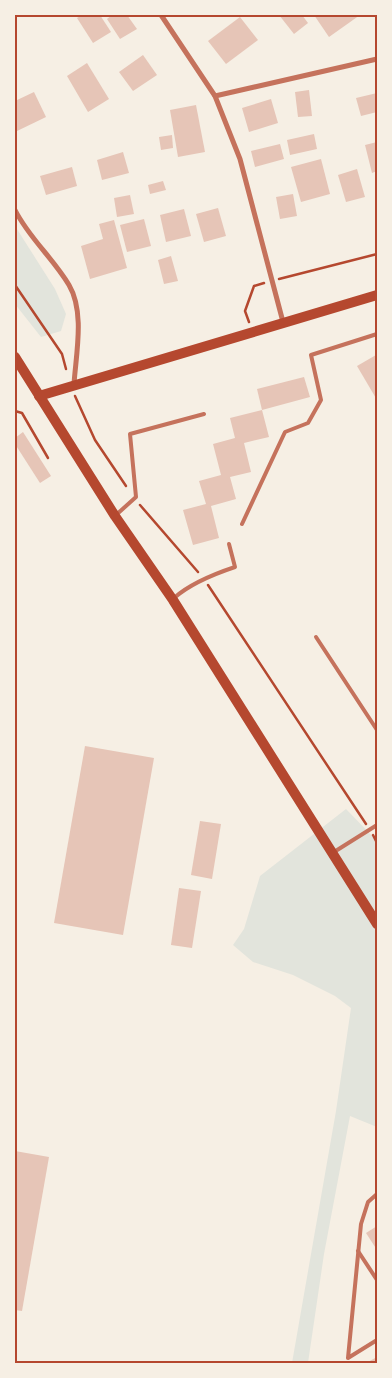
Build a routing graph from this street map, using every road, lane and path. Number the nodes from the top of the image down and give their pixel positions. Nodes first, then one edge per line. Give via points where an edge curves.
1 (161, 15) edge
2 (377, 58) edge
3 (216, 96) junction
4 (15, 210) edge
5 (377, 254) edge
6 (272, 281) junction
7 (15, 285) edge
8 (377, 297) edge
9 (245, 311) dead end
10 (282, 322) junction
11 (377, 334) edge
12 (15, 357) edge
13 (72, 385) junction
14 (39, 396) junction
15 (15, 411) edge
16 (204, 414) dead end
17 (48, 458) dead end
18 (135, 499) junction
19 (114, 516) junction
20 (242, 524) dead end
21 (229, 544) dead end
22 (204, 579) junction
23 (173, 600) junction
24 (316, 637) dead end
25 (377, 730) edge
26 (377, 825) edge
27 (370, 830) junction
28 (377, 843) edge
29 (332, 853) junction
30 (377, 924) edge
31 (377, 1194) edge
32 (358, 1251) junction
33 (377, 1280) edge
34 (377, 1340) edge

1 - 3 street
2 - 3 street
3 - 6 street via 240,159
4 - 13 street via 24,228 70,286 78,311
5 - 6 path
6 - 9 path via 254,286
6 - 10 street
7 - 13 path via 62,354
8 - 10 main road
10 - 13 main road
11 - 20 lane via 311,355 321,400 308,423 285,432
12 - 14 main road
13 - 14 main road
13 - 18 path via 95,440
14 - 19 main road
15 - 17 path via 22,413
16 - 18 lane via 130,434
18 - 19 lane
18 - 22 path
19 - 23 main road
21 - 22 lane via 235,567
22 - 23 lane
22 - 27 path
23 - 29 main road
24 - 25 lane
26 - 27 lane
27 - 28 path
27 - 29 lane
29 - 30 main road
31 - 32 lane via 368,1202
32 - 33 lane
32 - 34 lane via 348,1358

